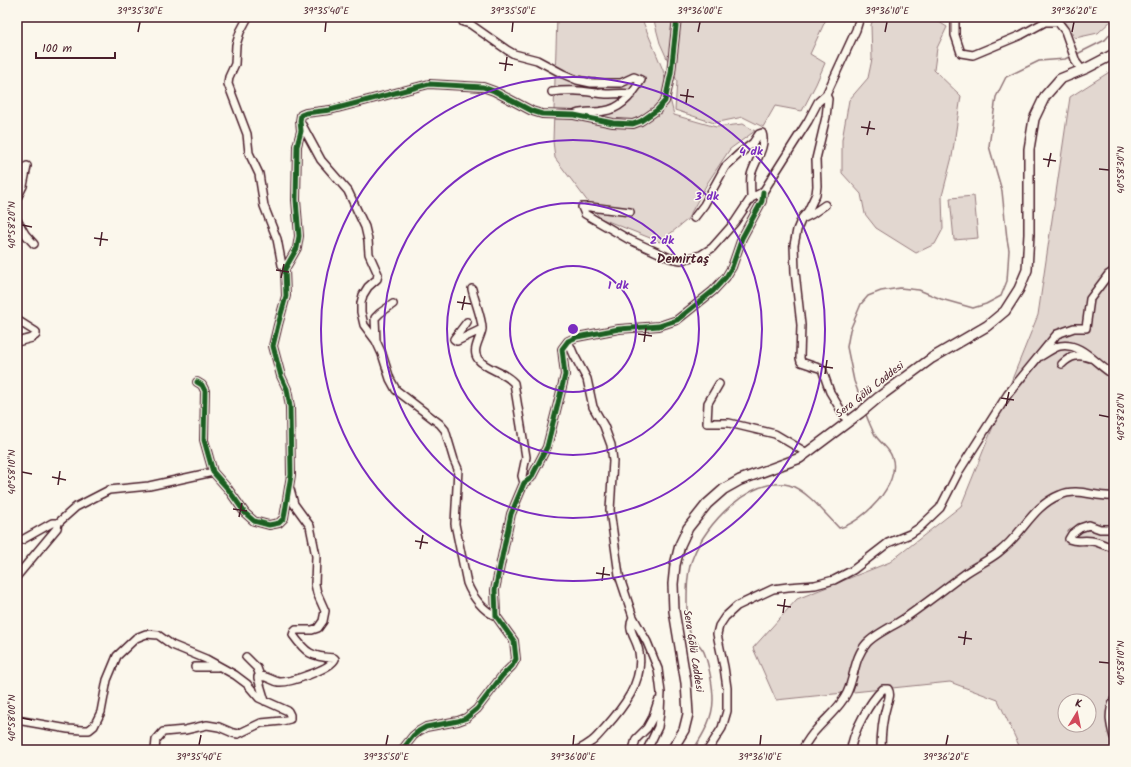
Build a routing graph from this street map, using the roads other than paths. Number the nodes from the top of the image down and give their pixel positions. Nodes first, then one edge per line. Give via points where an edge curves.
1 (248, 17) edge
2 (677, 17) edge
3 (860, 17) edge
4 (955, 17) edge
5 (1057, 20) edge
6 (463, 22) dead end
7 (1114, 54) edge
8 (1079, 66) junction
9 (552, 92) dead end
10 (632, 94) junction
11 (826, 95) junction
12 (574, 115) junction
13 (300, 121) junction
14 (27, 166) dead end
15 (763, 192) junction
16 (17, 198) edge
17 (751, 198) junction
18 (825, 205) dead end
19 (630, 212) dead end
20 (694, 218) dead end
21 (802, 218) junction
22 (17, 220) edge
23 (34, 244) dead end
24 (285, 269) junction
25 (1114, 271) edge
26 (472, 289) dead end
27 (393, 304) dead end
28 (17, 320) edge
29 (467, 322) dead end
30 (482, 329) junction
31 (376, 341) junction
32 (568, 341) junction
33 (17, 342) edge
34 (1037, 358) junction
35 (1090, 358) junction
36 (1062, 364) dead end
37 (1114, 375) edge
38 (197, 382) dead end
39 (719, 384) dead end
40 (848, 422) junction
41 (807, 453) junction
42 (213, 472) junction
43 (524, 483) junction
44 (289, 486) junction
45 (1114, 496) edge
46 (58, 523) junction
47 (1114, 529) edge
48 (17, 539) edge
49 (1114, 547) edge
50 (17, 576) edge
51 (496, 616) junction
52 (633, 617) junction
53 (246, 658) dead end
54 (195, 666) dead end
55 (222, 668) junction
56 (260, 676) junction
57 (661, 693) junction
58 (1114, 700) edge
59 (265, 701) junction
60 (17, 720) edge
61 (1114, 737) edge
62 (155, 750) edge
63 (402, 750) edge
64 (578, 750) edge
65 (633, 750) edge
66 (647, 750) edge
67 (672, 750) edge
68 (708, 750) edge
69 (802, 750) edge
70 (851, 750) edge
71 (881, 750) edge

1 - 24 street via 236,45 235,64 228,84 247,134 249,153 259,174 264,206
2 - 12 street via 667,96 657,110 633,124 613,123
3 - 11 street
4 - 5 street via 955,35 960,53 973,55 1045,22
5 - 8 street via 1065,31
6 - 10 street via 470,24 514,54 536,60 577,80 620,83 634,78 641,80
7 - 8 main road, Sera Gölü Caddesi
8 - 40 main road, Sera Gölü Caddesi via 1060,79 1045,96 1034,119 1029,148 1027,270 1009,306 987,326 932,358
9 - 10 street via 575,90
10 - 12 street via 624,103 611,110
11 - 15 street via 818,102
11 - 21 street via 826,116 816,159 816,194
12 - 13 street via 542,114 532,111 483,87 429,84 330,110 306,113
13 - 24 street via 296,200 299,236 297,248
13 - 31 street via 321,160 348,191 365,228 369,254 378,274 377,279 363,295 361,312 364,325
14 - 16 street via 23,186
15 - 17 street
15 - 32 street via 762,201 742,238 726,277 677,320 659,326 619,329
17 - 19 street via 735,222 712,248 701,255 681,260 670,258 628,238 585,214 582,207
17 - 20 street via 751,176 762,147 762,133 725,167
18 - 21 street
21 - 40 street via 794,245 801,325 801,362 822,369 830,392
22 - 23 street
24 - 44 street via 286,296 273,346 287,388 290,407
25 - 34 street via 1090,299 1086,328 1074,328 1057,334
26 - 30 street
27 - 31 street via 375,318
28 - 33 street via 36,332 32,338
29 - 30 street via 454,339 457,341
30 - 43 street via 475,352 478,359 509,377 514,384 526,457 522,476
31 - 51 street via 396,390 440,424 444,430 458,469 455,524 467,583 470,592 489,613
32 - 43 street via 562,349 565,375 547,447 531,478
32 - 52 street via 587,379 593,406 611,445 613,461 610,510 619,575
34 - 35 street via 1060,346 1073,346 1085,352
34 - 68 street via 1008,394 979,438 940,508 919,528 888,543 853,570 834,580 764,593 737,606 725,617 717,634 725,674 727,711 722,728
35 - 36 street via 1074,356
35 - 37 street
38 - 42 street via 205,391 204,440
39 - 41 street via 708,403 707,423 729,423 775,434
40 - 41 main road, Sera Gölü Caddesi
41 - 67 main road, Sera Gölü Caddesi via 724,489 707,504 688,528 680,545 673,584 674,611 686,683 688,714 684,730
42 - 44 street via 245,513 254,521 269,525 279,523 284,518
42 - 46 street via 149,486 109,490 76,507
43 - 51 street via 511,514 497,575
44 - 56 street via 294,504 310,526 316,556 315,584 325,611 318,628 296,630 293,634 312,655 335,659 323,669 289,682 278,682
45 - 69 street via 1082,492 1059,495 1031,516 999,552 966,572 927,603 867,642 859,653 847,693 840,705 814,731
46 - 48 street via 52,523 22,540
46 - 50 street
47 - 49 street via 1100,529 1089,525 1080,528 1069,539 1076,542 1092,541
51 - 63 street via 514,641 516,659 512,666 466,718 426,727 413,736
52 - 57 street via 658,669
52 - 64 street via 631,631 639,649 640,661 634,687 618,714 591,742
53 - 56 street via 257,668
54 - 55 street
55 - 59 street via 247,684
55 - 60 street via 172,645 158,635 146,634 136,638 117,656 107,680 101,712 94,726 88,730 75,730
56 - 59 street via 258,678
57 - 65 street via 652,719 636,739
57 - 66 street via 658,727
58 - 61 street via 1109,720
59 - 62 street via 288,712 290,719 261,723 238,734 207,725 163,732 156,740
70 - 71 street via 857,728 878,694 883,689 888,689 890,694 883,716

